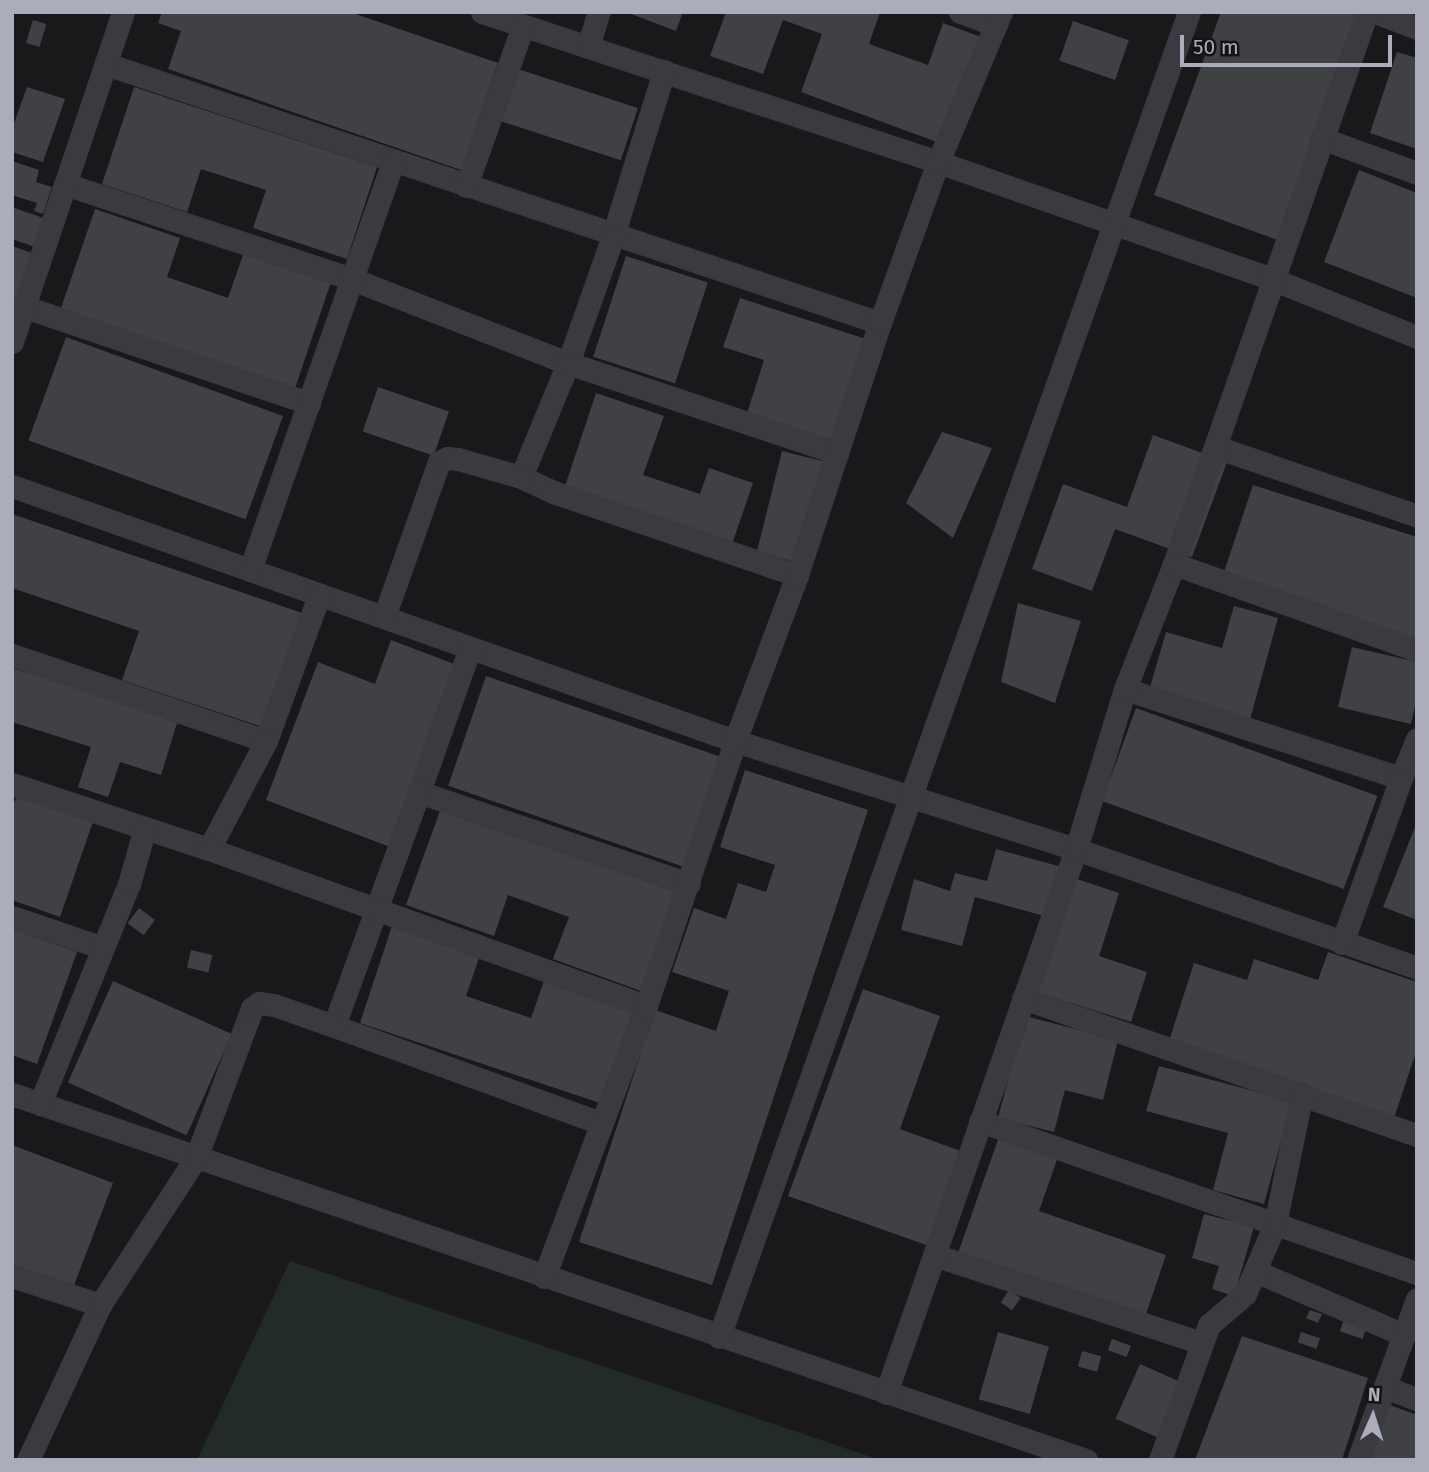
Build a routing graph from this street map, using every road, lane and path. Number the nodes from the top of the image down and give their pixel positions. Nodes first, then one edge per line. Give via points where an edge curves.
1 (123, 12) edge
2 (482, 12) edge
3 (599, 12) edge
4 (960, 12) edge
5 (1189, 12) edge
6 (1367, 12) edge
7 (1375, 12) edge
8 (998, 19) edge
9 (523, 26) junction
10 (1417, 28) edge
11 (589, 47) junction
12 (106, 64) junction
13 (664, 71) junction
14 (1321, 138) junction
15 (394, 162) junction
16 (938, 162) junction
17 (1417, 173) edge
18 (65, 184) junction
19 (466, 186) junction
20 (1114, 224) junction
21 (613, 236) junction
22 (352, 279) junction
23 (1272, 279) junction
24 (26, 307) junction
25 (880, 323) junction
26 (1417, 337) edge
27 (12, 342) edge
28 (568, 363) junction
29 (309, 403) junction
30 (1216, 447) junction
31 (837, 453) junction
32 (521, 477) junction
33 (12, 486) edge
34 (1417, 516) edge
35 (1174, 564) junction
36 (250, 570) junction
37 (797, 575) junction
38 (319, 595) junction
39 (384, 617) junction
40 (470, 648) junction
41 (1417, 650) edge
42 (12, 655) edge
43 (1125, 689) junction
44 (1417, 739) edge
45 (266, 741) junction
46 (735, 741) junction
47 (1401, 778) junction
48 (12, 784) edge
49 (419, 792) junction
50 (911, 799) junction
51 (145, 828) junction
52 (209, 849) junction
53 (1076, 849) junction
54 (689, 884) junction
55 (378, 910) junction
56 (12, 917) edge
57 (1342, 943) junction
58 (103, 948) junction
59 (1417, 968) edge
60 (1023, 998) junction
61 (646, 1006) junction
62 (334, 1026) junction
63 (12, 1094) edge
64 (1302, 1094) junction
65 (40, 1104) junction
66 (980, 1121) junction
67 (601, 1123) junction
68 (1417, 1135) edge
69 (196, 1158) junction
70 (1275, 1224) junction
71 (934, 1255) junction
72 (1255, 1271) junction
73 (1417, 1273) edge
74 (12, 1276) edge
75 (544, 1277) junction
76 (1417, 1299) edge
77 (100, 1305) junction
78 (1404, 1335) junction
79 (719, 1337) junction
80 (1202, 1343) junction
81 (1385, 1387) junction
82 (886, 1393) junction
83 (1417, 1399) edge
84 (1073, 1458) edge
85 (28, 1460) edge
86 (1160, 1460) edge
87 (1358, 1460) edge

1 - 12 street
2 - 9 street
3 - 11 street
4 - 8 street
5 - 20 street
6 - 14 street
7 - 10 street
8 - 16 street
9 - 11 street
9 - 19 street
11 - 13 street
12 - 15 street
12 - 18 street
13 - 16 street
13 - 21 street
14 - 17 street
14 - 23 street
15 - 19 street
15 - 22 street
16 - 20 street
16 - 25 street
18 - 22 street
18 - 24 street
19 - 21 street
20 - 23 street
20 - 50 street
21 - 25 street
21 - 28 street
22 - 28 street
22 - 29 street
23 - 26 street
23 - 30 street
24 - 27 street
24 - 29 street
25 - 31 street
28 - 31 street
28 - 32 street
29 - 36 street
30 - 34 street
30 - 35 street
31 - 37 street
32 - 37 street
32 - 39 street via 458,459 439,462
33 - 36 street
35 - 41 street
35 - 43 street
36 - 38 street
37 - 46 street
38 - 39 street
38 - 45 street
39 - 40 street
40 - 46 street
40 - 49 street
42 - 45 street
43 - 47 street
43 - 53 street
44 - 47 street
45 - 52 street
46 - 50 street
46 - 54 street
47 - 57 street
48 - 51 street
49 - 54 street
49 - 55 street
50 - 53 street
50 - 79 street
51 - 52 street
51 - 58 street
52 - 55 street
53 - 57 street
53 - 60 street
54 - 61 street
55 - 61 street
55 - 62 street
56 - 58 street
57 - 59 street
58 - 65 street
60 - 64 street
60 - 66 street
61 - 67 street
62 - 67 street
62 - 69 street via 274,1004 258,1003 252,1008
63 - 65 street
64 - 68 street
64 - 70 street
65 - 69 street
66 - 70 street
66 - 71 street
67 - 75 street
69 - 75 street
69 - 77 street
70 - 72 street
70 - 73 street
71 - 80 street
71 - 82 street
72 - 78 street
72 - 80 street via 1245,1294 1214,1320
74 - 77 street
75 - 79 street
76 - 78 street
77 - 85 street
78 - 81 street
79 - 82 street
80 - 86 street
81 - 83 street
81 - 87 street
82 - 84 street

